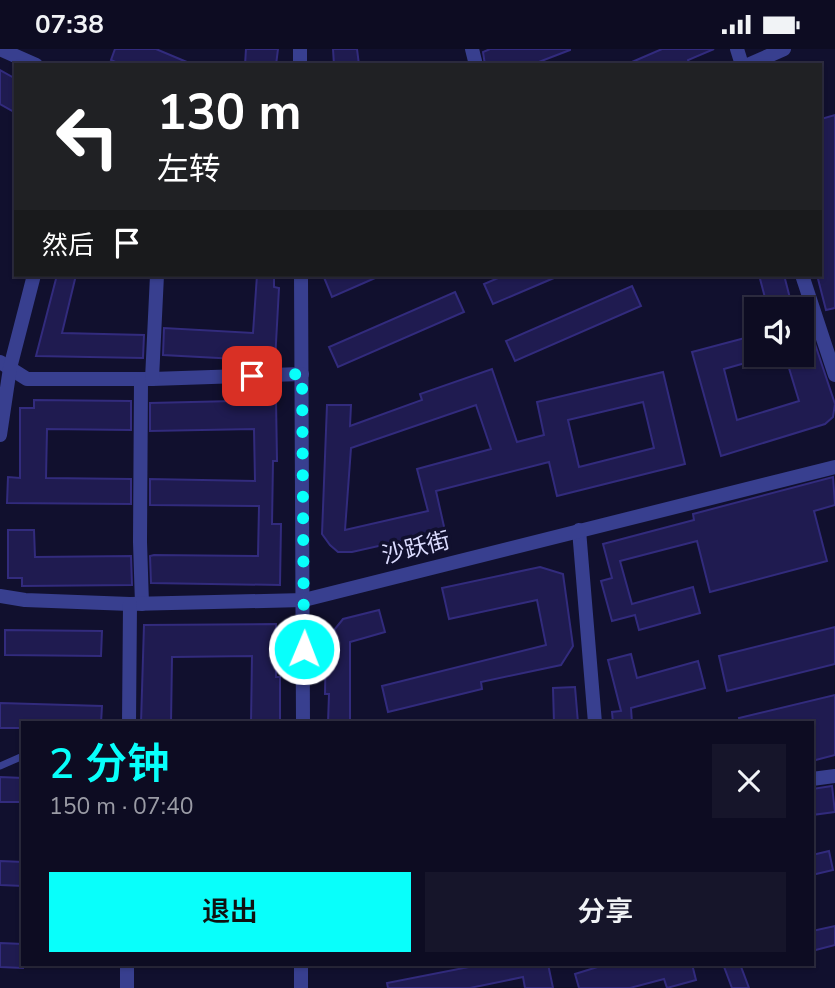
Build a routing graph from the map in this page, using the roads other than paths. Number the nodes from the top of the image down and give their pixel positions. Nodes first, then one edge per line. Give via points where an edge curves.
1 (0, 49) edge
2 (784, 49) edge
3 (32, 63) edge
4 (752, 63) edge
5 (33, 277) edge
6 (157, 277) edge
7 (301, 277) edge
8 (803, 277) edge
9 (5, 365) edge
10 (302, 374) junction
11 (835, 375) edge
12 (147, 379) junction
13 (0, 435) edge
14 (835, 467) edge
15 (579, 530) junction
16 (0, 596) edge
17 (304, 600) junction
18 (136, 604) junction
19 (129, 721) edge
20 (303, 721) edge
21 (595, 721) edge
22 (21, 758) edge
23 (0, 766) edge
24 (835, 776) edge
25 (814, 779) edge
26 (127, 966) edge
27 (301, 966) edge
28 (127, 988) edge
29 (301, 988) edge

1 - 3 street
2 - 4 street
5 - 9 street
6 - 12 street
7 - 10 street
8 - 11 street
9 - 12 street via 27,379
9 - 13 street
10 - 12 street
10 - 17 street
12 - 18 street
14 - 15 street, 沙跃街
15 - 17 street, 沙跃街
15 - 21 street
16 - 18 street, 沙跃街
17 - 18 street, 沙跃街
17 - 20 street
18 - 19 street
22 - 23 lane
24 - 25 street
26 - 28 street
27 - 29 street

